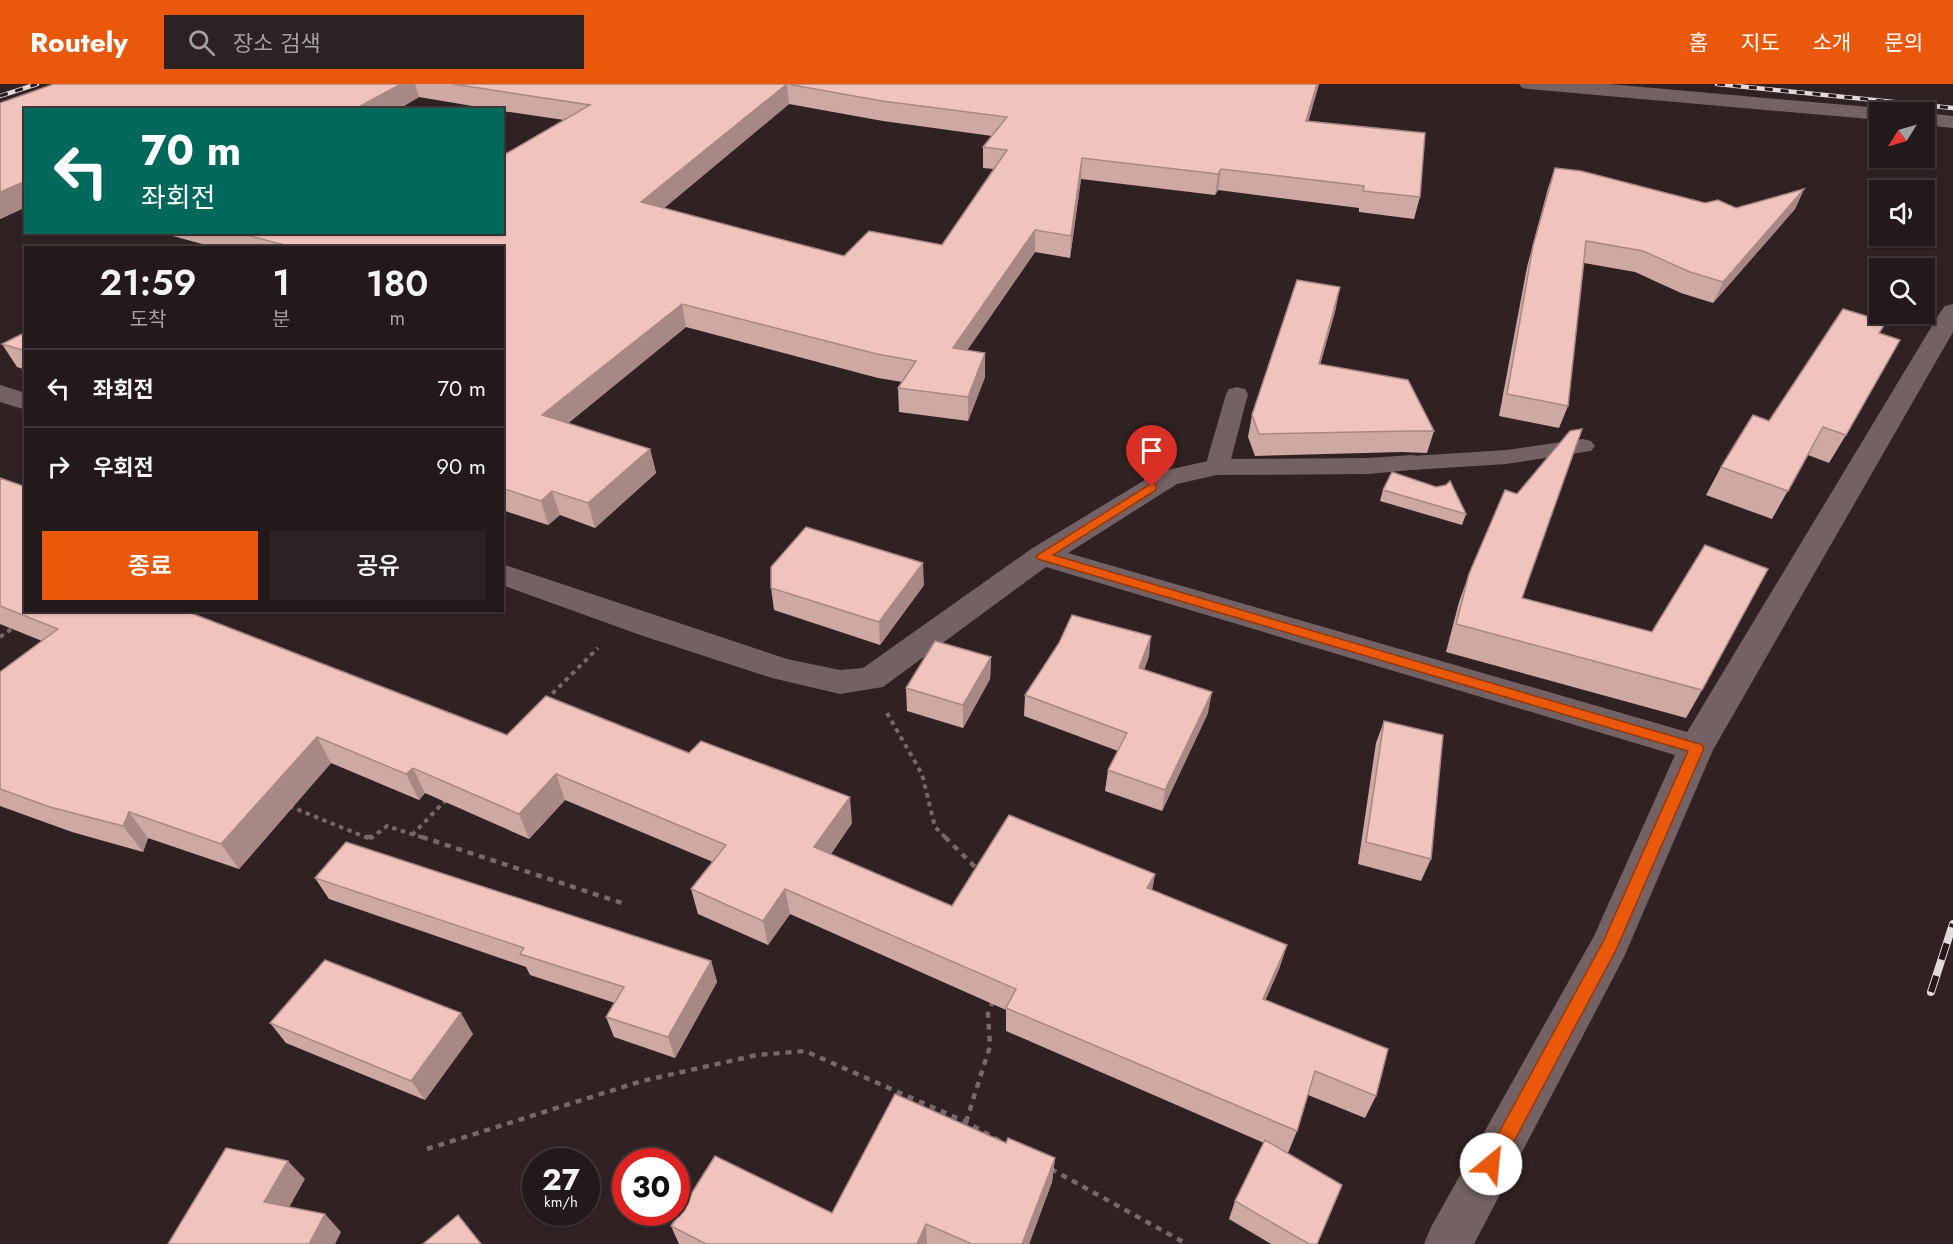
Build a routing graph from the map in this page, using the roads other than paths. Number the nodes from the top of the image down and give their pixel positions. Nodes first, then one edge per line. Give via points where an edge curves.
1 (1528, 84) edge
2 (1869, 113) edge
3 (1935, 120) edge
4 (1953, 122) edge
5 (1953, 312) edge
6 (0, 393) edge
7 (1237, 394) dead end
8 (24, 401) edge
9 (1583, 446) edge
10 (1217, 467) junction
11 (1417, 474) joint
12 (1042, 556) junction
13 (504, 575) edge
14 (1696, 748) junction
15 (1448, 1244) edge

1 - 2 street
3 - 4 street
5 - 14 street
6 - 8 street
7 - 10 lane
9 - 11 lane
10 - 11 street via 1368,466
10 - 12 street via 1168,478
12 - 13 street via 871,679 840,682 784,670
12 - 14 street
14 - 15 street via 1610,945

